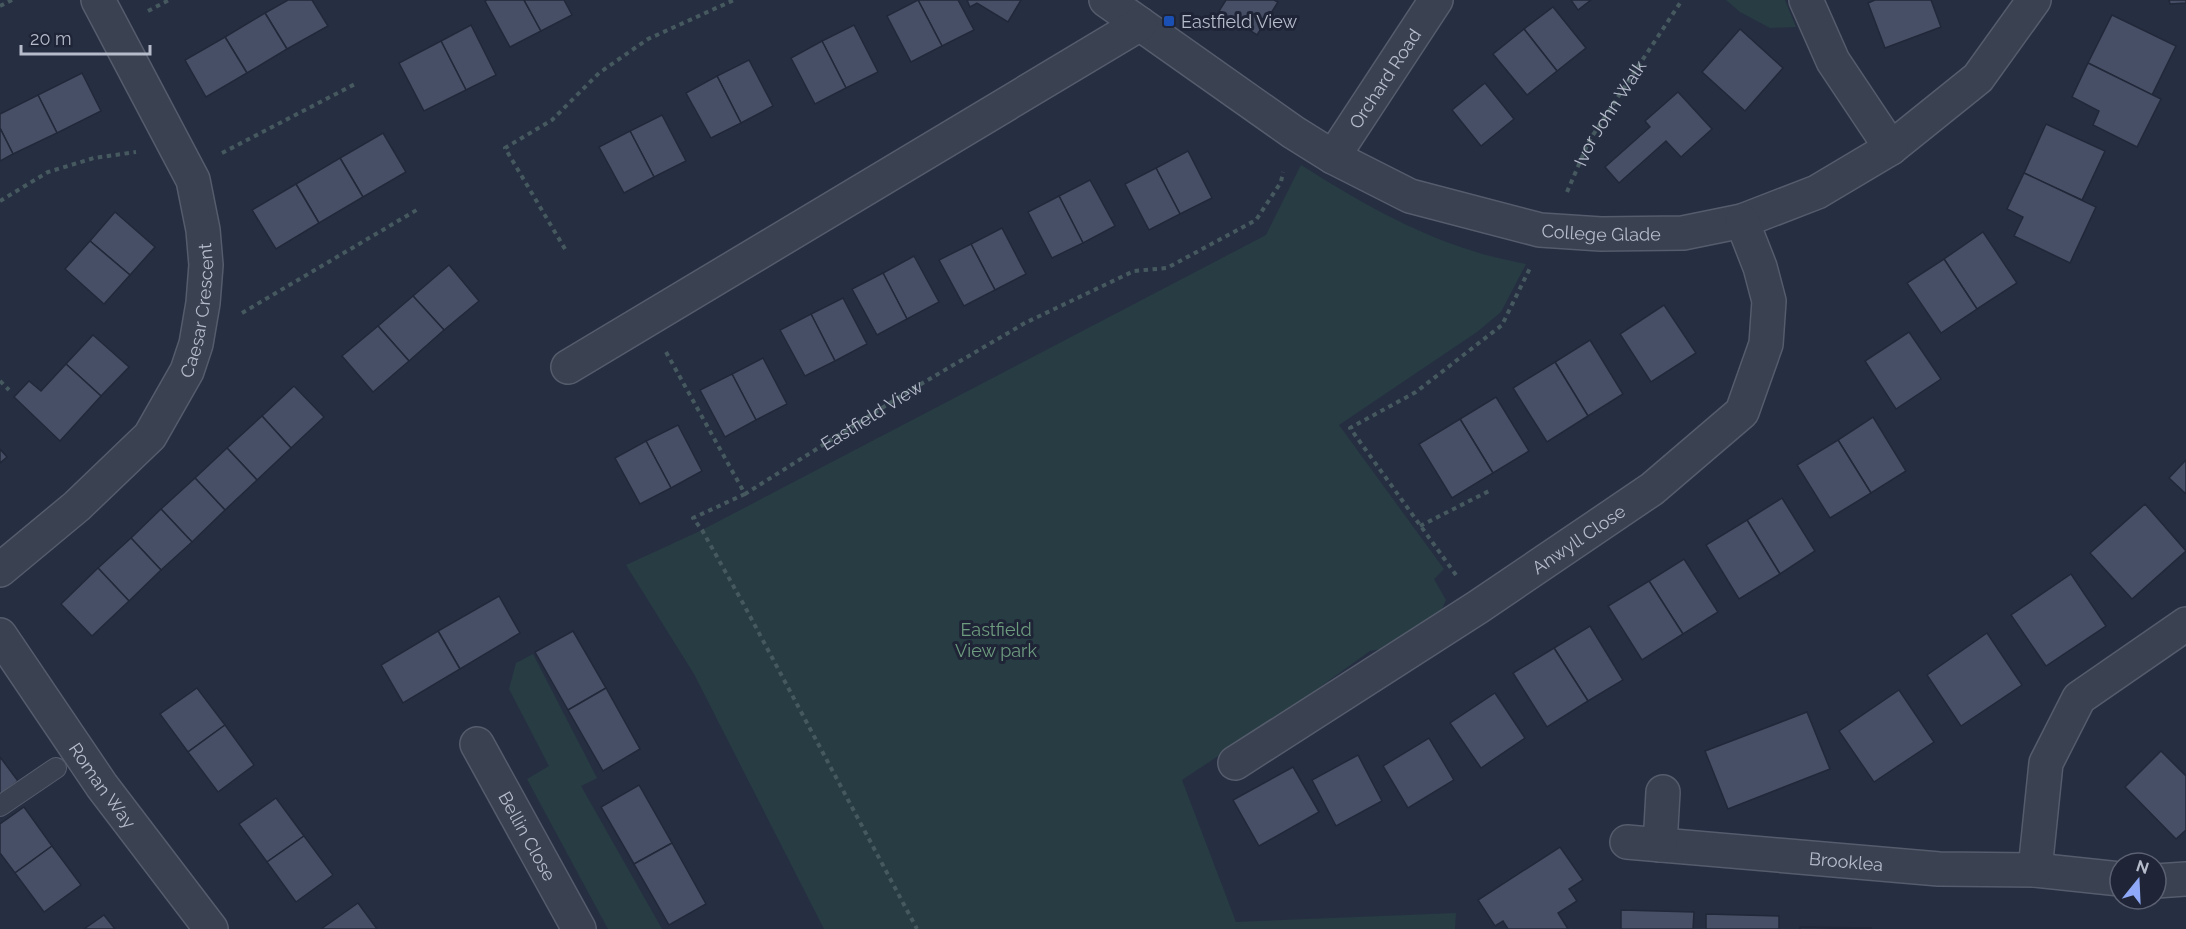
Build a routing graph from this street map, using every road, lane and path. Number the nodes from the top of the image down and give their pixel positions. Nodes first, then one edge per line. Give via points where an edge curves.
1 (12, 0) edge
2 (98, 0) edge
3 (734, 0) edge
4 (1106, 0) edge
5 (1436, 0) edge
6 (1682, 0) edge
7 (1806, 0) edge
8 (2034, 0) edge
9 (0, 6) edge
10 (1140, 24) junction
11 (357, 83) dead end
12 (1293, 132) junction
13 (1891, 148) junction
14 (1333, 157) junction
15 (181, 159) junction
16 (0, 201) edge
17 (420, 208) dead end
18 (1742, 221) junction
19 (1549, 231) junction
20 (565, 249) dead end
21 (648, 319) junction
22 (198, 332) junction
23 (568, 367) dead end
24 (0, 381) edge
25 (9, 390) dead end
26 (1490, 490) dead end
27 (745, 494) junction
28 (1420, 526) junction
29 (0, 570) edge
30 (1478, 607) junction
31 (2186, 624) edge
32 (0, 635) edge
33 (477, 744) dead end
34 (1235, 763) dead end
35 (56, 768) dead end
36 (1663, 792) dead end
37 (0, 806) edge
38 (1627, 842) dead end
39 (1660, 845) junction
40 (2035, 870) junction
41 (2108, 878) edge
42 (2186, 879) edge
43 (2168, 880) edge
44 (211, 929) edge
45 (579, 929) edge
46 (917, 929) edge

1 - 9 path
2 - 15 street, Caesar Crescent
3 - 20 path via 647,39 599,73 552,120 505,148
4 - 10 street, College Glade
5 - 14 street, Orchard Road
6 - 19 path, Ivor John Walk via 1589,141
7 - 13 street via 1833,61
8 - 13 street, College Glade via 1978,78
10 - 12 street, College Glade
10 - 21 street
11 - 15 path
12 - 14 street, College Glade
12 - 27 path, Eastfield View via 1281,182 1256,220 1167,268 1134,271 1025,323
13 - 18 street, College Glade via 1817,192
14 - 19 street, College Glade via 1410,196
15 - 16 path via 94,158 48,172
15 - 22 street, Caesar Crescent via 193,180 203,230 206,265
17 - 22 path via 232,319
18 - 19 street, College Glade via 1683,233
18 - 30 street, Anwyll Close via 1769,301 1766,344 1742,412 1652,489
19 - 28 path, Ivor John Walk via 1502,325 1416,392 1350,428
21 - 23 street
21 - 27 path
22 - 29 street, Caesar Crescent via 187,371 150,436 77,506
24 - 25 path
26 - 28 path
27 - 46 path, Eastfield View via 693,518 744,604
28 - 30 path
30 - 34 street, Anwyll Close
31 - 40 street via 2079,698 2046,763
32 - 44 street, Roman Way via 102,786
33 - 45 street, Bellin Close
35 - 37 lane
36 - 39 street
38 - 39 street, Brooklea
39 - 40 street, Brooklea via 1939,869
40 - 41 street, Brooklea
42 - 43 street

